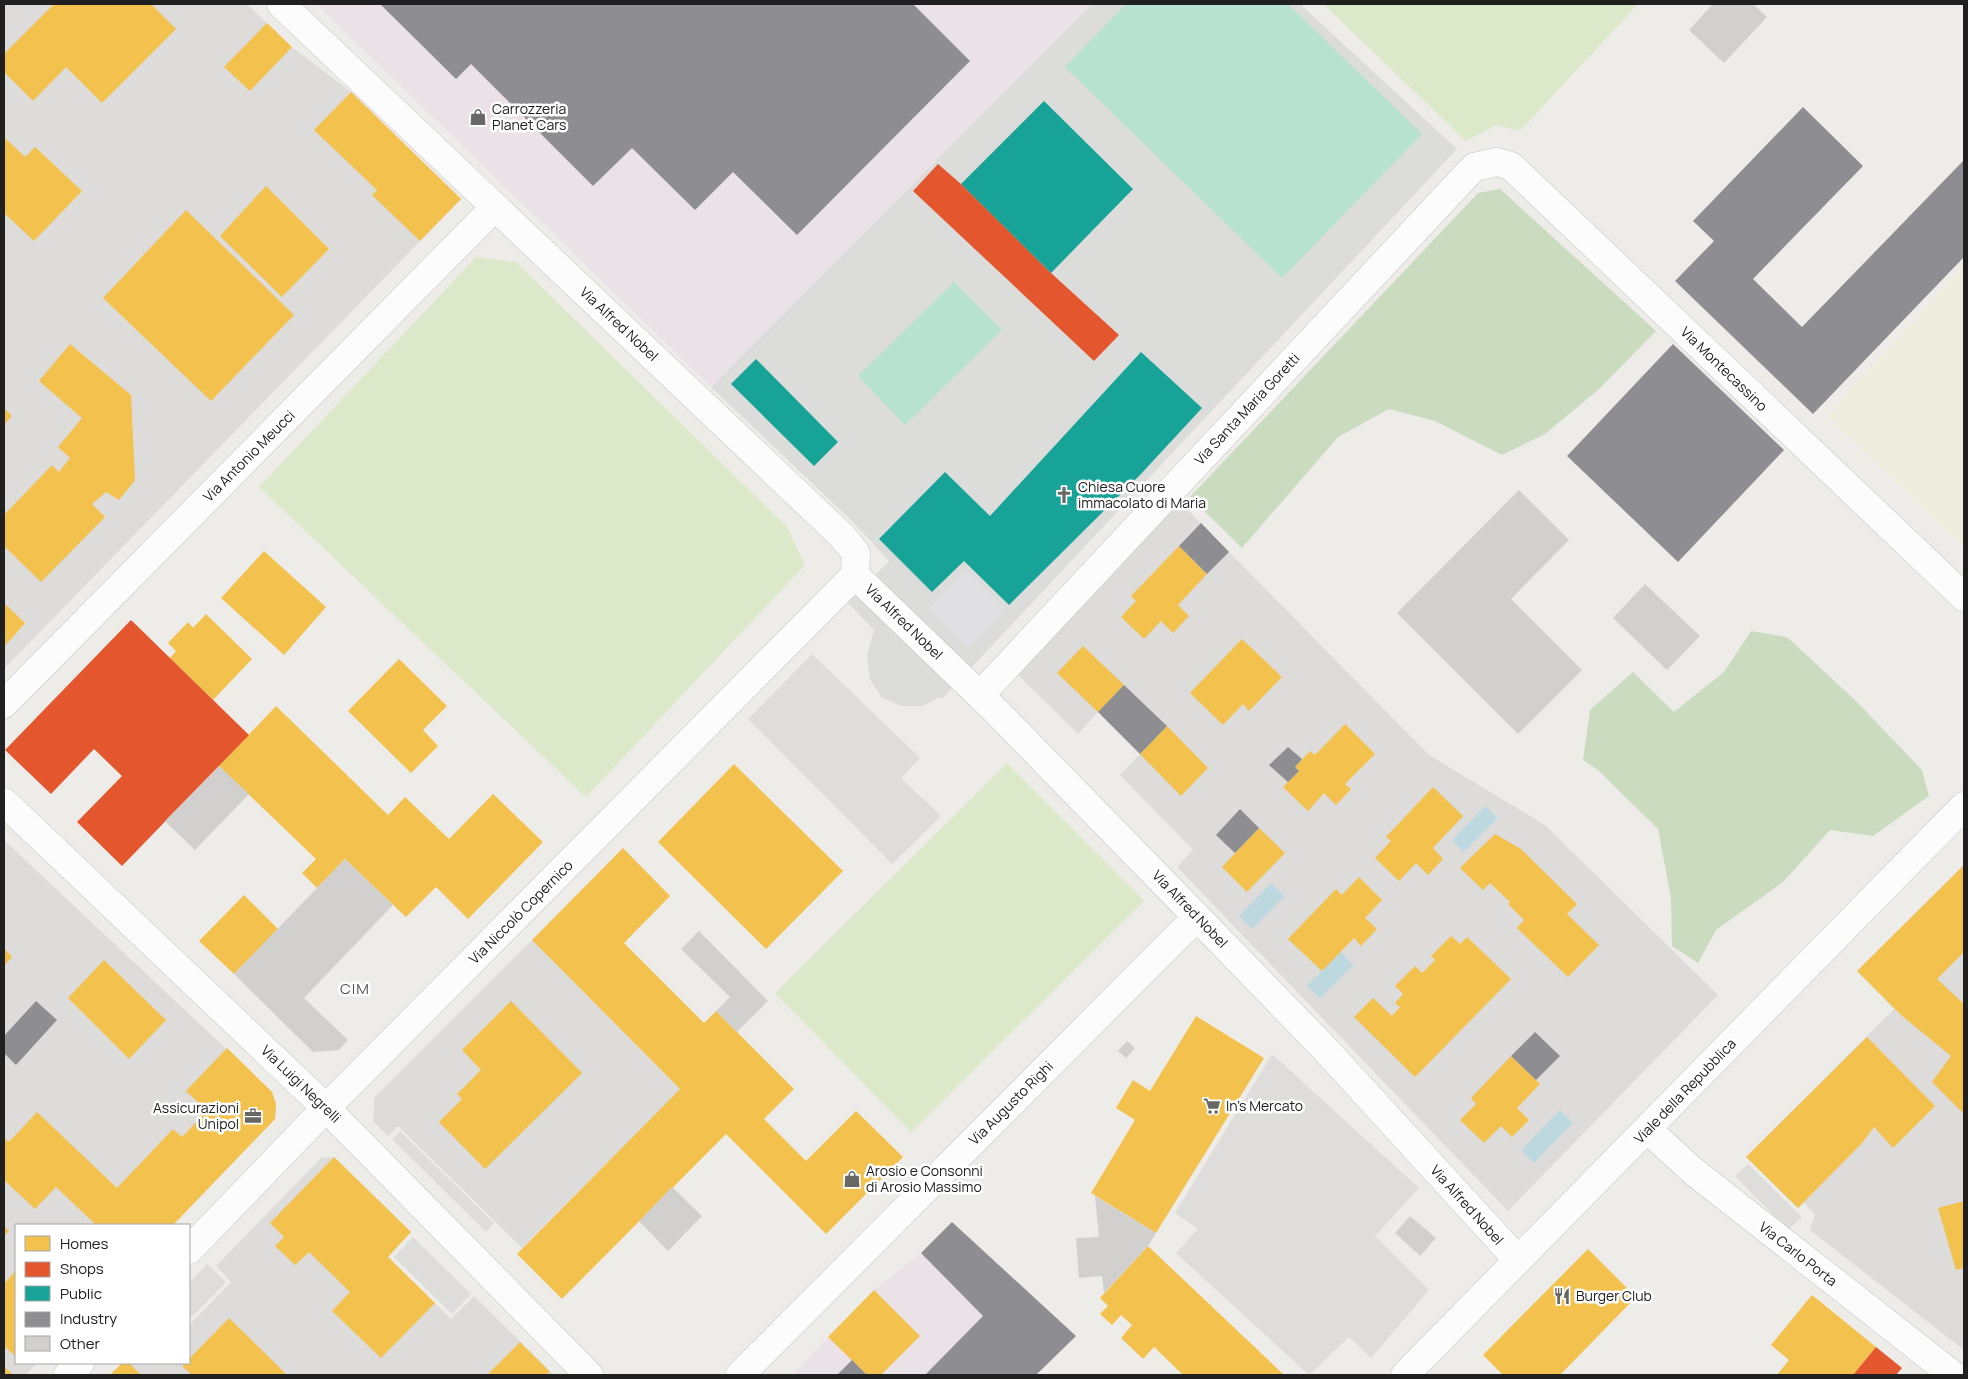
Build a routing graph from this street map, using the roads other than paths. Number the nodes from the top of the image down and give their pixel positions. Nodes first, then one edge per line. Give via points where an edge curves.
1 (281, 4) edge
2 (1474, 166) joint
3 (495, 207) junction
4 (855, 575) junction
5 (1964, 598) edge
6 (980, 695) junction
7 (4, 704) edge
8 (4, 802) edge
9 (1964, 806) edge
10 (1197, 917) junction
11 (326, 1108) junction
12 (1647, 1129) junction
13 (190, 1249) edge
14 (1518, 1260) junction
15 (79, 1364) edge
16 (68, 1375) edge
17 (589, 1375) edge
18 (740, 1375) edge
19 (1405, 1375) edge
20 (1953, 1375) edge

1 - 3 street, Via Alfred Nobel
2 - 5 street, Via Montecassino via 1497,162 1511,166
2 - 6 street, Via Santa Maria Goretti
3 - 4 street, Via Alfred Nobel via 842,536 856,553
3 - 7 street, Via Antonio Meucci
4 - 6 street, Via Alfred Nobel
4 - 11 street, Via Niccolò Copernico
6 - 10 street, Via Alfred Nobel
8 - 11 street, Via Luigi Negrelli
9 - 12 street, Viale della Repubblica
10 - 14 street, Via Alfred Nobel via 1326,1050
10 - 18 street, Via Augusto Righi
11 - 13 street, Via Niccolò Copernico
11 - 17 street, Via Luigi Negrelli
12 - 14 street, Viale della Repubblica
12 - 20 street, Via Carlo Porta via 1693,1172
14 - 19 street, Viale della Repubblica
15 - 16 street

